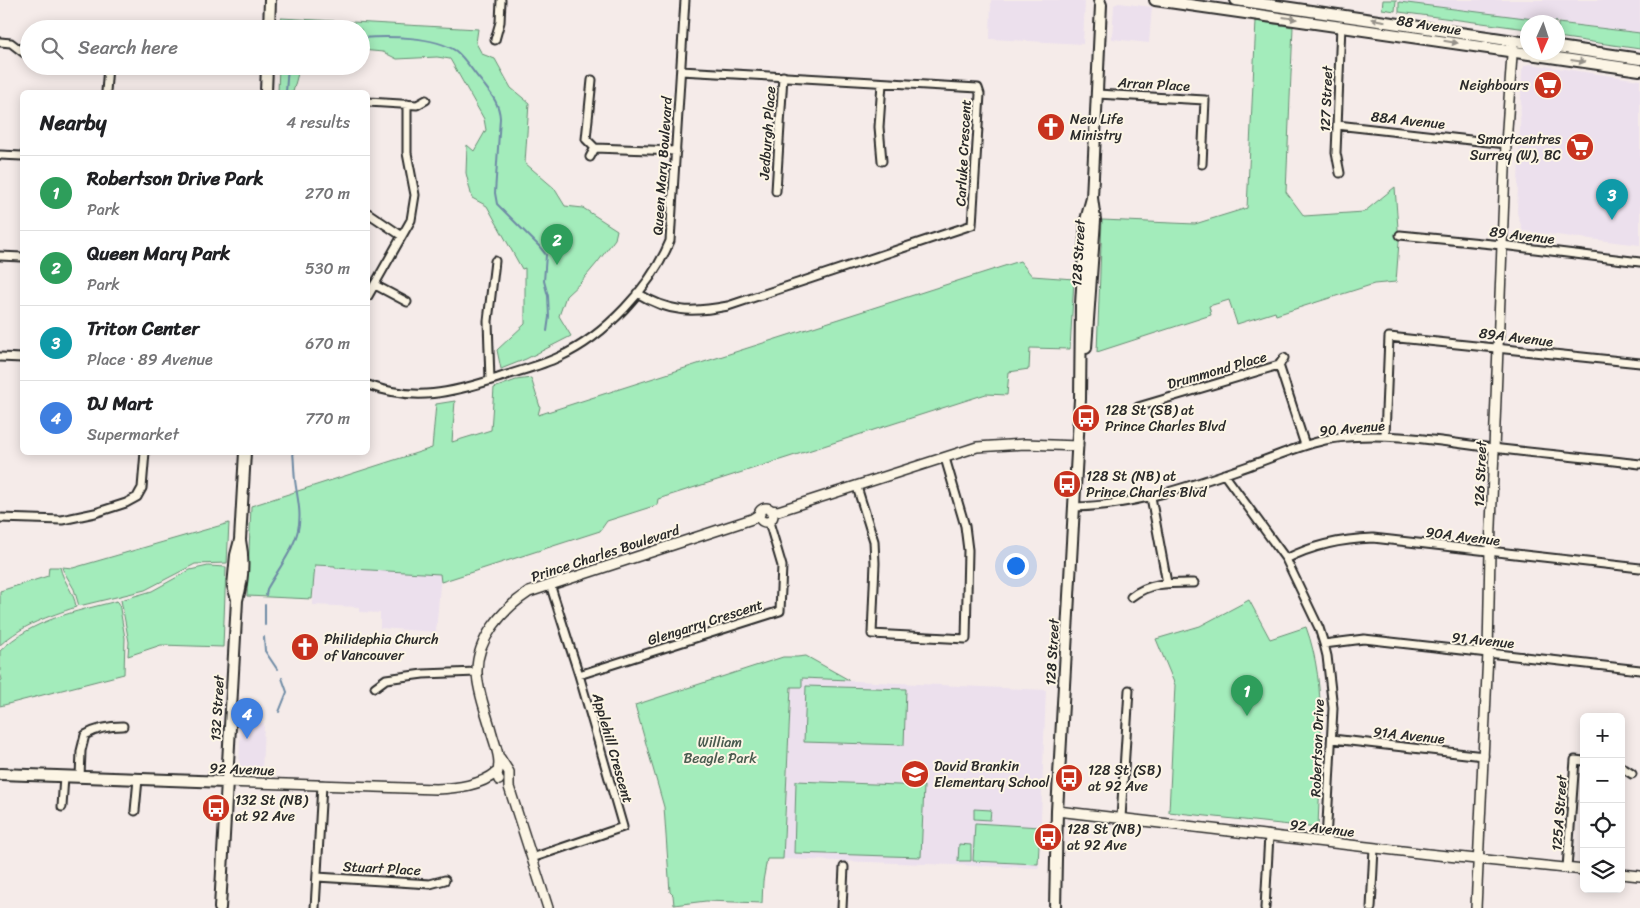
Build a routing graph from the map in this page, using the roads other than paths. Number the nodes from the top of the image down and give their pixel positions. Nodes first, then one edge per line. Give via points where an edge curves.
1 (270, 0) edge
2 (501, 0) edge
3 (685, 0) edge
4 (1155, 0) edge
5 (1236, 0) edge
6 (1101, 2) edge
7 (269, 20) edge
8 (1341, 26) junction
9 (495, 40) dead end
10 (0, 42) edge
11 (1520, 44) edge
12 (1512, 46) junction
13 (1565, 48) edge
14 (20, 50) edge
15 (1640, 58) edge
16 (1640, 70) edge
17 (681, 71) junction
18 (107, 75) edge
19 (267, 75) edge
20 (783, 76) junction
21 (592, 80) dead end
22 (882, 83) junction
23 (106, 90) edge
24 (266, 90) edge
25 (1097, 94) junction
26 (426, 100) dead end
27 (370, 102) edge
28 (407, 104) junction
29 (1337, 125) junction
30 (1506, 144) junction
31 (595, 148) junction
32 (676, 151) junction
33 (0, 155) edge
34 (20, 156) edge
35 (590, 157) dead end
36 (882, 161) dead end
37 (1202, 164) dead end
38 (1340, 172) dead end
39 (776, 192) dead end
40 (370, 214) edge
41 (1400, 235) dead end
42 (402, 236) junction
43 (1502, 245) junction
44 (0, 256) edge
45 (20, 257) edge
46 (495, 261) dead end
47 (1640, 262) edge
48 (376, 285) junction
49 (370, 293) edge
50 (637, 294) junction
51 (407, 302) dead end
52 (1499, 348) junction
53 (0, 357) edge
54 (20, 358) edge
55 (1284, 358) dead end
56 (1640, 363) edge
57 (1279, 365) junction
58 (490, 380) junction
59 (370, 385) edge
60 (1138, 407) dead end
61 (1384, 436) junction
62 (1078, 446) junction
63 (1305, 446) junction
64 (1494, 448) junction
65 (145, 455) edge
66 (245, 455) edge
67 (945, 458) junction
68 (1640, 464) edge
69 (1224, 474) junction
70 (857, 487) junction
71 (1151, 497) junction
72 (1074, 507) junction
73 (766, 516) junction
74 (0, 518) edge
75 (1490, 552) junction
76 (1286, 560) junction
77 (1640, 568) edge
78 (1166, 583) junction
79 (1194, 583) dead end
80 (550, 584) junction
81 (1130, 597) dead end
82 (1324, 644) junction
83 (1488, 653) junction
84 (1640, 670) edge
85 (477, 672) junction
86 (579, 675) junction
87 (375, 687) dead end
88 (1129, 690) dead end
89 (123, 726) dead end
90 (1332, 739) junction
91 (1484, 756) junction
92 (1580, 761) edge
93 (1625, 770) edge
94 (0, 774) edge
95 (1632, 774) dead end
96 (64, 776) junction
97 (80, 777) junction
98 (503, 777) junction
99 (138, 779) junction
100 (226, 782) junction
101 (322, 785) junction
102 (62, 807) dead end
103 (136, 811) dead end
104 (1057, 811) junction
105 (1121, 818) junction
106 (1269, 835) junction
107 (1326, 842) junction
108 (1374, 848) junction
109 (532, 858) junction
110 (1478, 859) junction
111 (844, 867) dead end
112 (1567, 868) junction
113 (1580, 870) edge
114 (1625, 874) edge
115 (1640, 876) edge
116 (317, 877) junction
117 (444, 880) dead end
118 (220, 908) edge
119 (315, 908) edge
120 (548, 908) edge
121 (842, 908) edge
122 (1055, 908) edge
123 (1265, 908) edge
124 (1371, 908) edge
125 (1476, 908) edge

1 - 7 main road
2 - 9 street
3 - 17 street, Queen Mary Boulevard
4 -> 8 main road, 88 Avenue
12 -> 5 main road, 88 Avenue
6 - 25 main road, 128 Street
8 -> 12 main road, 88 Avenue
8 - 29 street, 127 Street
10 - 14 street via 11,43
11 - 12 main road, 88 Avenue
12 -> 16 main road, 88 Avenue
12 - 30 street, 126 Street
13 - 15 main road
17 - 20 street, Carluke Crescent
17 - 32 street, Queen Mary Boulevard
18 - 23 street
19 - 24 main road
20 - 22 street, Carluke Crescent
20 - 39 street, Jedburgh Place
21 - 31 street via 586,139
22 - 36 street
22 - 50 street, Carluke Crescent via 978,88 972,225 728,306 701,311 680,310
25 - 37 street, Arran Place via 1205,100
25 - 62 main road, 128 Street via 1092,198 1086,220
26 - 28 street via 417,105
27 - 28 street
28 - 42 street via 407,153 416,195 411,220
29 - 30 street, 88A Avenue
29 - 38 street, 127 Street via 1336,154
30 - 43 street, 126 Street
31 - 32 street
31 - 35 street
32 - 50 street, Queen Mary Boulevard via 670,241 660,264
33 - 34 street
40 - 42 street
41 - 43 street, 89 Avenue
42 - 48 street
43 - 47 street, 89 Avenue
43 - 52 street, 126 Street
44 - 45 street
46 - 58 street via 488,321
48 - 49 street
48 - 51 street
50 - 58 street, Queen Mary Boulevard via 580,346 559,357
52 - 56 street, 89A Avenue
52 - 61 street, 89A Avenue via 1389,337
52 - 64 street, 126 Street
53 - 54 street
55 - 57 street
57 - 60 street, Drummond Place
57 - 63 street, Drummond Place
58 - 59 street, Queen Mary Boulevard via 444,393 418,396
61 - 63 street, 90 Avenue via 1330,439
61 - 64 street, 90 Avenue
62 - 67 street, Prince Charles Boulevard via 1025,444 978,447
62 - 72 main road, 128 Street
63 - 69 street, 90 Avenue
64 - 68 street, 90 Avenue
64 - 75 street, 126 Street
65 - 74 street via 142,488 137,497 126,503 62,520
66 - 100 main road, 132 Street via 240,540 234,579 237,600
67 - 70 street, Prince Charles Boulevard
67 - 70 street via 967,542 966,639 872,634 874,541
69 - 71 street, 90 Avenue
69 - 76 street, Robertson Drive
70 - 73 street, Prince Charles Boulevard
71 - 72 street, 90 Avenue
71 - 78 street
72 - 104 main road, 128 Street
73 - 80 street, Prince Charles Boulevard
73 - 86 street, Glengarry Crescent via 782,566 780,611
75 - 76 street, 90A Avenue via 1374,538 1317,546
75 - 77 street, 90A Avenue
75 - 83 street, 126 Street
76 - 82 street, Robertson Drive
78 - 79 street
78 - 81 street via 1141,590
80 - 85 street, Prince Charles Boulevard via 519,598 497,620 482,647
80 - 86 street, Applehill Crescent
82 - 83 street, 91 Avenue via 1364,639
82 - 90 street, Robertson Drive via 1332,691
83 - 84 street, 91 Avenue
83 - 91 street, 126 Street
85 - 87 street via 386,679
85 - 98 street, Prince Charles Boulevard
86 - 109 street, Applehill Crescent via 623,827
88 - 105 street
89 - 97 street via 94,729 85,735
90 - 91 street, 91A Avenue
90 - 107 street, Robertson Drive
91 - 110 street, 126 Street
92 - 112 street, 125A Street via 1575,760
93 - 95 street
94 - 96 main road, 92 Avenue
96 - 97 main road, 92 Avenue
96 - 102 street
97 - 99 main road, 92 Avenue
98 - 101 street, 92 Avenue via 436,789
98 - 109 street, Prince Charles Boulevard
99 - 100 main road, 92 Avenue
99 - 103 street
100 - 101 street, 92 Avenue
100 - 118 main road, 132 Street
101 - 116 street
104 - 105 street, 92 Avenue
104 - 122 main road, 128 Street
105 - 106 street, 92 Avenue
106 - 107 street, 92 Avenue
106 - 123 street
107 - 108 street, 92 Avenue
108 - 110 street, 92 Avenue
108 - 124 street
109 - 120 street, Prince Charles Boulevard
110 - 112 street, 92 Avenue
110 - 125 street, 126 Street
111 - 121 street
112 - 113 street, 92 Avenue
114 - 115 street
116 - 117 street, Stuart Place via 430,884
116 - 119 street

